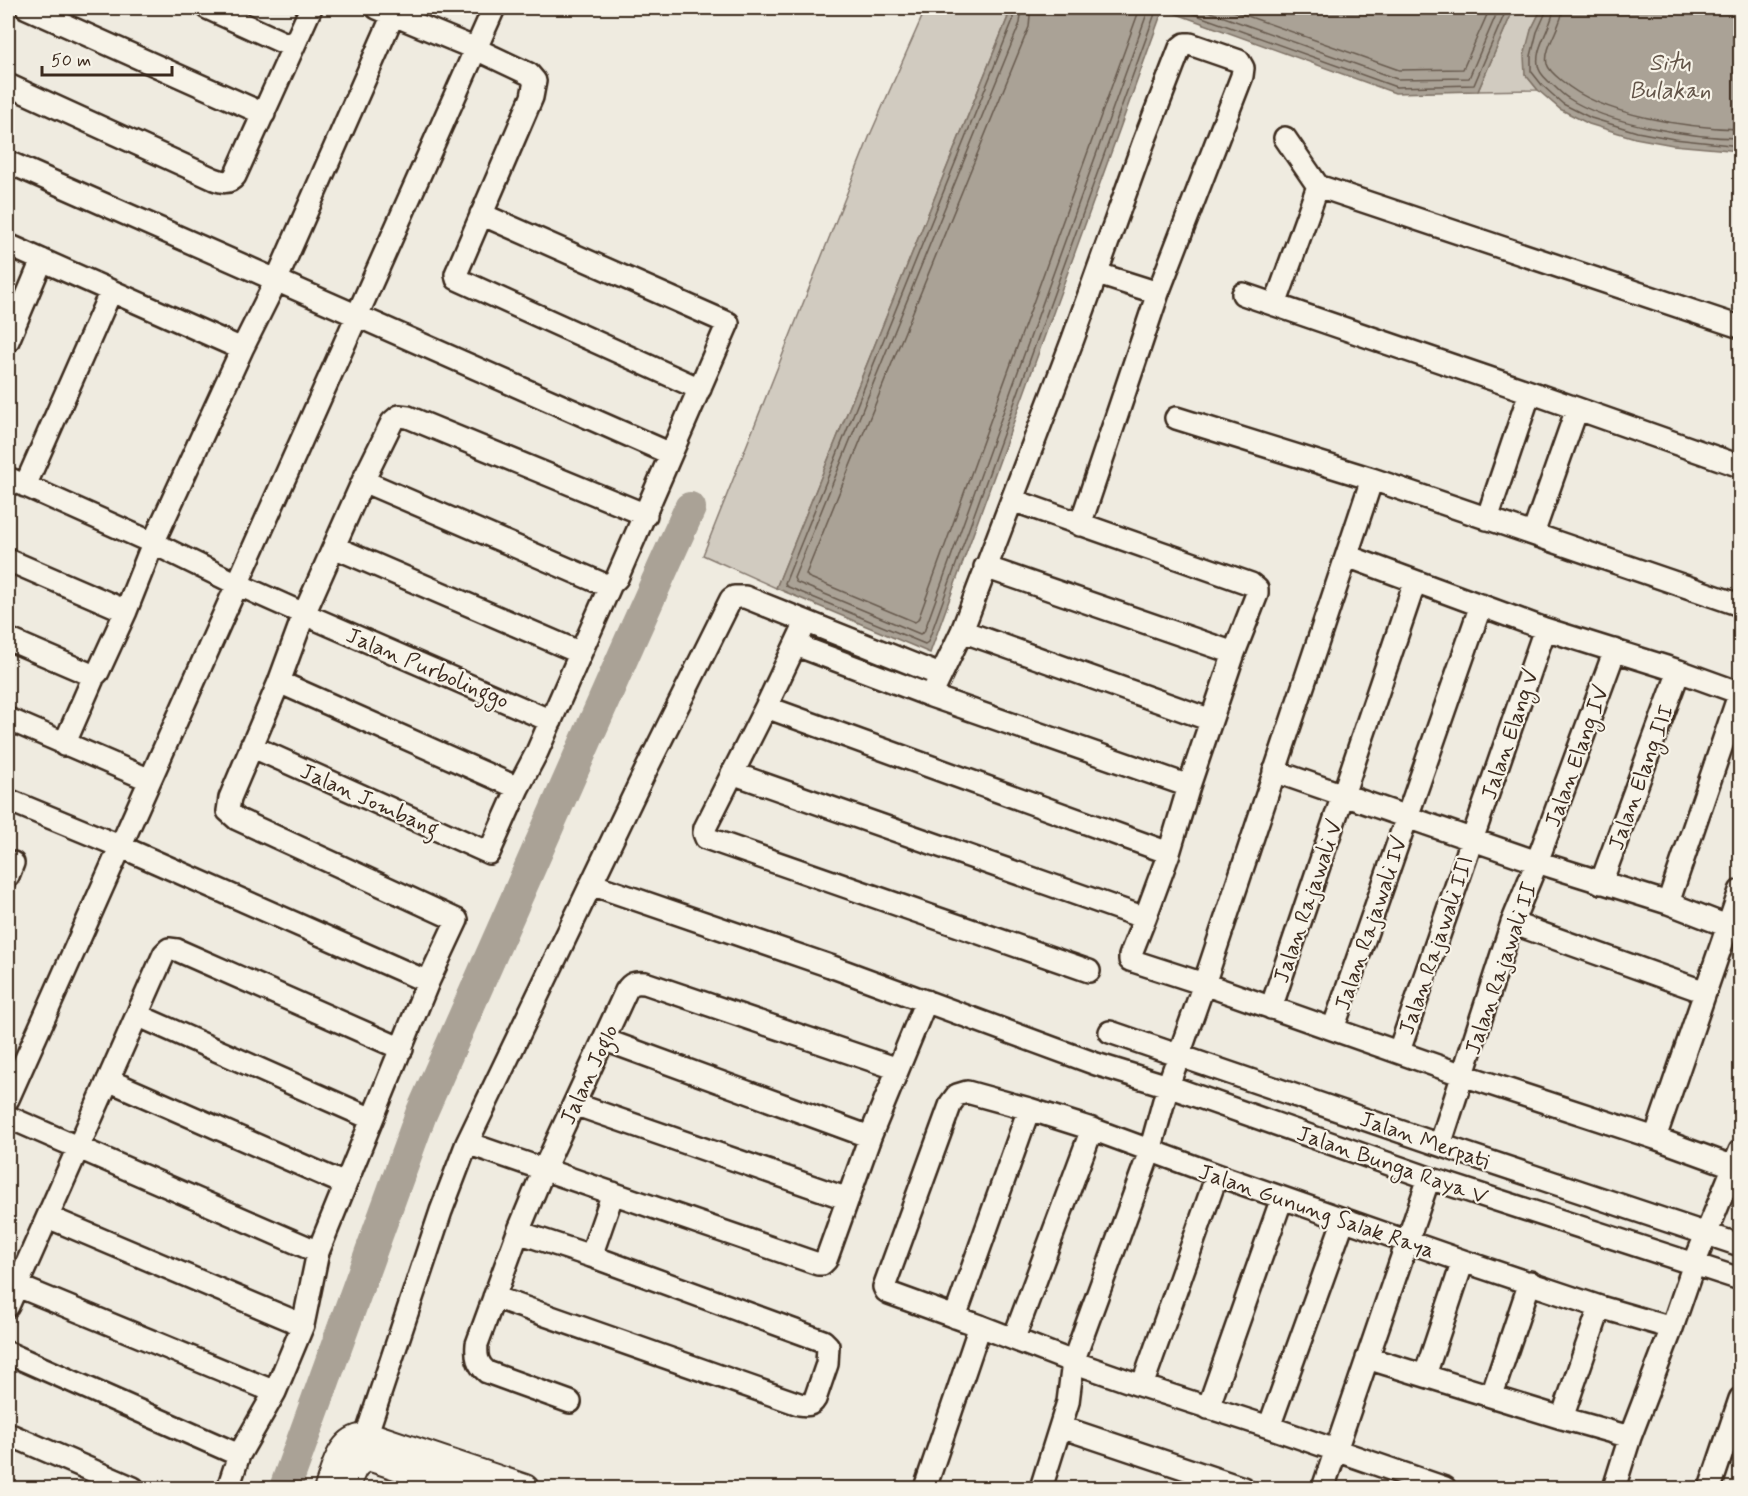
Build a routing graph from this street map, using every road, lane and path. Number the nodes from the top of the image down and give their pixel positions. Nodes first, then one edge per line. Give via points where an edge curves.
1 (27, 8) edge
2 (207, 8) edge
3 (311, 8) edge
4 (494, 8) edge
5 (385, 11) edge
6 (293, 47) junction
7 (476, 50) junction
8 (8, 85) edge
9 (264, 114) junction
10 (1285, 138) dead end
11 (8, 162) edge
12 (1318, 186) junction
13 (481, 214) junction
14 (8, 245) edge
15 (42, 260) junction
16 (1098, 274) junction
17 (276, 281) junction
18 (111, 291) junction
19 (1158, 293) junction
20 (1243, 294) dead end
21 (1275, 305) junction
22 (356, 317) junction
23 (1740, 327) edge
24 (8, 341) edge
25 (242, 348) junction
26 (700, 389) junction
27 (1530, 392) junction
28 (1577, 409) junction
29 (1176, 418) dead end
30 (671, 454) junction
31 (1740, 466) edge
32 (1372, 479) junction
33 (363, 481) junction
34 (16, 482) edge
35 (1012, 500) junction
36 (646, 515) junction
37 (1487, 519) junction
38 (1080, 525) junction
39 (1533, 534) junction
40 (153, 543) junction
41 (334, 547) junction
42 (1347, 556) junction
43 (8, 561) edge
44 (985, 567) junction
45 (1415, 582) junction
46 (237, 584) junction
47 (611, 584) junction
48 (1481, 605) junction
49 (1740, 605) edge
50 (126, 611) junction
51 (304, 614) junction
52 (806, 622) junction
53 (1545, 629) junction
54 (962, 631) junction
55 (8, 639) edge
56 (796, 645) junction
57 (1615, 650) junction
58 (1234, 653) junction
59 (580, 654) junction
60 (1678, 671) junction
61 (940, 675) junction
62 (94, 676) junction
63 (279, 682) junction
64 (1740, 693) edge
65 (932, 696) junction
66 (766, 707) junction
67 (8, 719) edge
68 (1211, 720) junction
69 (551, 721) junction
70 (64, 745) junction
71 (251, 746) junction
72 (1274, 771) junction
73 (732, 773) junction
74 (150, 780) junction
75 (1190, 786) junction
76 (518, 789) junction
77 (1343, 795) junction
78 (8, 800) edge
79 (1407, 816) junction
80 (1472, 839) junction
81 (120, 847) junction
82 (1169, 853) junction
83 (1538, 862) junction
84 (1601, 883) junction
85 (591, 884) junction
86 (1740, 891) edge
87 (1668, 903) junction
88 (1145, 918) junction
89 (1512, 923) junction
90 (1734, 929) edge
91 (1089, 971) dead end
92 (428, 982) junction
93 (1204, 984) junction
94 (1705, 992) junction
95 (926, 1001) junction
96 (1271, 1008) junction
97 (137, 1015) junction
98 (1333, 1029) junction
99 (1110, 1032) dead end
100 (605, 1040) junction
101 (402, 1049) junction
102 (1399, 1051) junction
103 (1179, 1056) junction
104 (898, 1069) junction
105 (1463, 1075) junction
106 (108, 1080) junction
107 (1168, 1086) junction
108 (8, 1099) edge
109 (574, 1104) junction
110 (1029, 1109) junction
111 (8, 1117) edge
112 (372, 1119) junction
113 (1092, 1129) junction
114 (870, 1137) junction
115 (1656, 1138) junction
116 (467, 1143) junction
117 (1440, 1145) junction
118 (79, 1147) junction
119 (1150, 1151) junction
120 (1739, 1162) edge
121 (544, 1169) junction
122 (1216, 1175) junction
123 (1429, 1178) junction
124 (345, 1184) junction
125 (613, 1193) junction
126 (1282, 1198) junction
127 (848, 1199) junction
128 (48, 1217) junction
129 (1344, 1219) junction
130 (518, 1232) junction
131 (1706, 1233) junction
132 (1407, 1242) junction
133 (1740, 1245) edge
134 (318, 1252) junction
135 (591, 1256) junction
136 (1463, 1261) junction
137 (1694, 1264) junction
138 (1740, 1279) edge
139 (1530, 1282) junction
140 (12, 1284) edge
141 (494, 1297) junction
142 (8, 1305) edge
143 (1600, 1307) junction
144 (956, 1317) junction
145 (303, 1324) junction
146 (980, 1326) junction
147 (1672, 1328) junction
148 (1014, 1338) junction
149 (8, 1353) edge
150 (1367, 1358) junction
151 (1073, 1362) junction
152 (1425, 1375) junction
153 (1142, 1386) junction
154 (275, 1392) junction
155 (1492, 1395) junction
156 (1740, 1399) edge
157 (570, 1402) dead end
158 (1208, 1408) junction
159 (1562, 1418) junction
160 (1061, 1426) junction
161 (1269, 1427) junction
162 (8, 1434) edge
163 (1630, 1437) junction
164 (364, 1448) junction
165 (1335, 1450) junction
166 (239, 1455) junction
167 (133, 1488) edge
168 (228, 1488) edge
169 (328, 1488) edge
170 (346, 1488) edge
171 (464, 1488) edge
172 (525, 1488) edge
173 (925, 1488) edge
174 (1041, 1488) edge
175 (1243, 1488) edge
176 (1323, 1488) edge
177 (1445, 1488) edge
178 (1614, 1488) edge
179 (1710, 1488) edge

1 - 9 street
2 - 6 street
3 - 6 street
4 - 7 street
5 - 7 street
5 - 17 street
6 - 9 street
7 - 13 street via 529,74 535,81 532,97
7 - 22 street
8 - 9 street via 225,182 235,176
10 - 12 street
11 - 17 street
12 - 21 street
12 - 23 street
13 - 26 street via 456,274 458,280
13 - 26 street via 728,322
14 - 15 street
15 - 18 street
15 - 24 street
16 - 19 street
16 - 19 street via 1180,48 1190,44 1239,61 1243,72
16 - 35 street
17 - 22 street
17 - 25 street
18 - 25 street
18 - 34 street
19 - 38 street
20 - 21 street
21 - 27 street
22 - 30 street
22 - 46 street
25 - 40 street
26 - 30 street
27 - 28 street
27 - 37 street
28 - 31 street
28 - 39 street
29 - 32 street
30 - 36 street
32 - 37 street
32 - 42 street
33 - 36 street via 392,422 399,416 408,417
33 - 41 street
33 - 47 street via 603,584
34 - 40 street, Jalan Purbolinggo
35 - 38 street
35 - 44 street
36 - 47 street
37 - 39 street
38 - 58 street via 1251,584 1257,594
39 - 49 street
40 - 46 street, Jalan Purbolinggo
40 - 50 street
41 - 51 street
41 - 59 street
42 - 45 street
42 - 72 street
43 - 50 street
44 - 54 street
44 - 58 street
45 - 48 street
45 - 77 street, Jalan Rajawali V
46 - 51 street, Jalan Purbolinggo
46 - 74 street
47 - 59 street
48 - 53 street
48 - 79 street, Jalan Rajawali IV
50 - 62 street
51 - 63 street
51 - 69 street, Jalan Purbolinggo
52 - 56 street
52 - 61 street
52 - 85 street via 745,597 731,599
53 - 57 street
53 - 80 street, Jalan Elang V
54 - 61 street
54 - 68 street
55 - 62 street
56 - 65 street
56 - 66 street
57 - 60 street
57 - 83 street, Jalan Elang IV
58 - 68 street
59 - 69 street
60 - 64 street
60 - 84 street, Jalan Elang III
61 - 65 street
62 - 70 street
63 - 71 street
63 - 76 street
64 - 87 street
65 - 75 street
66 - 73 street
66 - 82 street
67 - 70 street
68 - 75 street
69 - 76 street
70 - 74 street
71 - 76 street, Jalan Jombang via 489,853
71 - 92 street via 230,798 228,811 232,816 457,920
72 - 77 street
72 - 93 street
73 - 88 street
73 - 91 street via 705,828 707,839
74 - 81 street
75 - 82 street
77 - 79 street
77 - 96 street, Jalan Rajawali V
78 - 81 street
79 - 80 street
79 - 98 street, Jalan Rajawali IV
80 - 83 street
80 - 102 street, Jalan Rajawali III
81 - 92 street
81 - 108 street
82 - 88 street
83 - 84 street
83 - 89 street, Jalan Rajawali II
84 - 87 street
85 - 95 street, Jalan Bunga Raya V
85 - 116 street
86 - 90 street
87 - 90 street
88 - 93 street via 1130,960
89 - 94 street
89 - 105 street, Jalan Rajawali II
90 - 94 street
92 - 101 street
93 - 96 street
93 - 103 street
94 - 115 street
95 - 104 street
95 - 107 street, Jalan Bunga Raya V via 1096,1064
96 - 98 street
97 - 101 street via 164,954 173,949
97 - 106 street
97 - 112 street
98 - 102 street
99 - 103 street, Jalan Merpati
100 - 104 street, Jalan Joglo via 626,992 636,982
100 - 109 street, Jalan Joglo
100 - 114 street
101 - 112 street
102 - 105 street
103 - 107 street
103 - 117 street, Jalan Merpati
104 - 114 street
105 - 115 street
105 - 117 street, Jalan Rajawali II
106 - 118 street
106 - 124 street
107 - 119 street
107 - 123 street, Jalan Bunga Raya V
109 - 121 street, Jalan Joglo
109 - 127 street
110 - 113 street, Jalan Gunung Salak Raya
110 - 144 street
110 - 144 street, Jalan Gunung Salak Raya via 972,1093 962,1093 953,1099 884,1287 889,1293
111 - 118 street
112 - 124 street
113 - 119 street, Jalan Gunung Salak Raya
113 - 148 street
114 - 127 street
115 - 120 street
116 - 121 street
116 - 164 street
117 - 131 street, Jalan Merpati
118 - 128 street
118 - 134 street
119 - 122 street, Jalan Gunung Salak Raya
119 - 151 street
120 - 131 street
121 - 125 street
121 - 130 street, Jalan Joglo
122 - 126 street, Jalan Gunung Salak Raya
122 - 153 street
123 - 132 street
123 - 137 street, Jalan Bunga Raya V
124 - 134 street
125 - 127 street via 818,1264 826,1260
125 - 135 street
126 - 129 street, Jalan Gunung Salak Raya
126 - 158 street
128 - 140 street
128 - 145 street
129 - 132 street, Jalan Gunung Salak Raya
129 - 161 street
130 - 135 street
130 - 141 street, Jalan Joglo
131 - 133 street, Jalan Merpati
131 - 137 street
132 - 136 street, Jalan Gunung Salak Raya
132 - 150 street
134 - 145 street
135 - 141 street via 824,1341 828,1346 827,1364 813,1403 799,1404
136 - 139 street, Jalan Gunung Salak Raya
136 - 152 street
137 - 138 street, Jalan Bunga Raya V
137 - 147 street
139 - 143 street, Jalan Gunung Salak Raya
139 - 155 street
140 - 142 street
140 - 154 street
141 - 157 street, Jalan Joglo via 477,1344 480,1366
143 - 147 street, Jalan Gunung Salak Raya
143 - 159 street
144 - 146 street
145 - 154 street
146 - 148 street
146 - 173 street
147 - 163 street
148 - 151 street
149 - 166 street
150 - 152 street
150 - 165 street
151 - 153 street
151 - 160 street
152 - 155 street
153 - 158 street
154 - 166 street
155 - 159 street
156 - 179 street
158 - 161 street
159 - 163 street
160 - 174 street
160 - 175 street
161 - 165 street
162 - 167 street
163 - 178 street
164 - 169 main road via 355,1439 346,1445
164 - 170 main road
164 - 171 main road via 371,1458
164 - 172 main road via 376,1438
165 - 176 street
165 - 177 street
166 - 168 street

